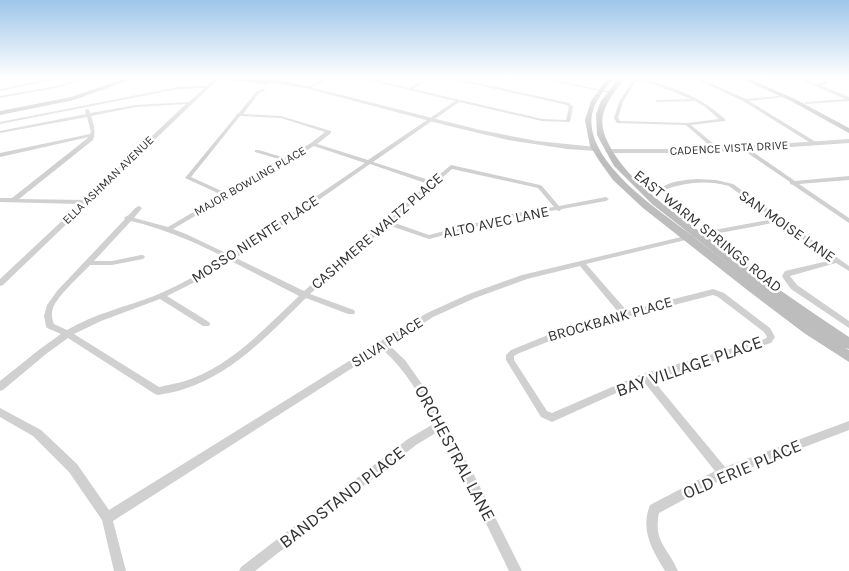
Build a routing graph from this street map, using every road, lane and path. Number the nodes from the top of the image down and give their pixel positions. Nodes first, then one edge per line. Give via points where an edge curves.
1 (43, 105) edge
2 (97, 105) edge
3 (143, 105) edge
4 (187, 105) edge
5 (247, 105) edge
6 (369, 105) edge
7 (373, 105) edge
8 (452, 105) edge
9 (480, 105) edge
10 (569, 105) edge
11 (595, 105) edge
12 (602, 105) edge
13 (620, 105) edge
14 (701, 105) edge
15 (752, 105) edge
16 (801, 105) edge
17 (811, 105) edge
18 (86, 107) junction
19 (0, 113) edge
20 (89, 115) junction
21 (238, 115) junction
22 (429, 120) junction
23 (0, 123) edge
24 (686, 124) junction
25 (849, 126) edge
26 (849, 131) edge
27 (0, 132) edge
28 (93, 135) junction
29 (849, 141) edge
30 (313, 144) junction
31 (816, 144) junction
32 (745, 149) junction
33 (257, 151) dead end
34 (600, 151) junction
35 (719, 151) junction
36 (0, 155) edge
37 (286, 160) junction
38 (369, 162) junction
39 (849, 178) edge
40 (432, 183) junction
41 (792, 183) junction
42 (664, 188) dead end
43 (227, 195) junction
44 (606, 199) dead end
45 (0, 200) edge
46 (14, 200) junction
47 (85, 202) junction
48 (138, 208) dead end
49 (560, 208) junction
50 (127, 218) junction
51 (777, 220) junction
52 (849, 221) edge
53 (387, 222) junction
54 (169, 229) junction
55 (693, 237) junction
56 (141, 257) dead end
57 (229, 259) junction
58 (837, 261) junction
59 (87, 263) junction
60 (581, 264) junction
61 (849, 270) edge
62 (0, 283) edge
63 (304, 295) junction
64 (160, 296) junction
65 (351, 312) dead end
66 (626, 314) junction
67 (206, 324) dead end
68 (849, 325) edge
69 (68, 334) junction
70 (771, 337) joint
71 (382, 344) junction
72 (849, 344) edge
73 (849, 357) edge
74 (645, 377) junction
75 (0, 387) edge
76 (0, 412) edge
77 (552, 418) joint
78 (441, 425) junction
79 (849, 425) edge
80 (723, 473) junction
81 (107, 518) junction
82 (120, 571) edge
83 (245, 571) edge
84 (516, 571) edge
85 (672, 571) edge

1 - 19 main road
2 - 18 street
3 - 20 street
4 - 47 street, ELLA ASHMAN AVENUE
5 - 21 street
6 - 22 street, CADENCE VISTA DRIVE
7 - 22 street, CADENCE VISTA DRIVE
8 - 22 street, MOSSO NIENTE PLACE
9 - 10 street via 560,122 568,120 572,107
11 - 34 main road, EAST WARM SPRINGS ROAD via 590,110 588,128
12 - 34 main road, EAST WARM SPRINGS ROAD
13 - 24 street via 616,118 619,122
14 - 24 street via 722,120
15 - 31 street
16 - 26 main road
17 - 25 main road
18 - 20 street
18 - 23 street
20 - 27 street
20 - 28 street
21 - 30 street, MAJOR BOWLING PLACE via 282,117 329,132
21 - 43 street via 188,178
22 - 34 street, CADENCE VISTA DRIVE via 525,146
22 - 38 street, MOSSO NIENTE PLACE
24 - 35 street
28 - 36 street
28 - 46 street via 87,144
29 - 31 street, CADENCE VISTA DRIVE
30 - 37 street, MAJOR BOWLING PLACE
30 - 38 street
31 - 32 street, CADENCE VISTA DRIVE
32 - 35 street, CADENCE VISTA DRIVE
32 - 41 street
33 - 37 street
34 - 35 street, CADENCE VISTA DRIVE
34 - 55 main road, EAST WARM SPRINGS ROAD
34 - 55 main road, EAST WARM SPRINGS ROAD via 614,175 633,195
37 - 43 street, MAJOR BOWLING PLACE
38 - 40 street
38 - 57 street, MOSSO NIENTE PLACE
39 - 41 street
40 - 49 street, CASHMERE WALTZ PLACE via 451,167 540,187
40 - 53 street, CASHMERE WALTZ PLACE
41 - 52 street
42 - 51 street, SAN MOISE LANE via 682,183 725,183
43 - 54 street, MAJOR BOWLING PLACE
44 - 49 street, ALTO AVEC LANE
45 - 46 street
46 - 47 street
47 - 62 street, ELLA ASHMAN AVENUE
48 - 50 street
49 - 53 street, ALTO AVEC LANE via 428,236
50 - 54 street
50 - 59 street
51 - 55 street, SILVA PLACE
51 - 58 street, SAN MOISE LANE
53 - 63 street, CASHMERE WALTZ PLACE
54 - 57 street
55 - 60 street, SILVA PLACE
55 - 72 main road, EAST WARM SPRINGS ROAD
55 - 73 main road, EAST WARM SPRINGS ROAD via 750,288
56 - 59 street via 112,263
57 - 63 street
57 - 64 street, MOSSO NIENTE PLACE
58 - 61 street, SAN MOISE LANE
58 - 68 street via 786,276 794,287
59 - 69 street, CASHMERE WALTZ PLACE via 49,306 50,326
60 - 66 street
60 - 71 street, SILVA PLACE via 525,277 472,296 430,315
63 - 65 street
63 - 69 street, CASHMERE WALTZ PLACE via 237,358 171,389 158,391
64 - 67 street
64 - 69 street, MOSSO NIENTE PLACE via 90,322
66 - 70 street, BROCKBANK PLACE via 713,292 767,330
66 - 77 street, BROCKBANK PLACE via 556,333 510,355 544,414
69 - 75 street, MOSSO NIENTE PLACE via 42,351
70 - 74 street, BAY VILLAGE PLACE via 768,341
71 - 78 street, ORCHESTRAL LANE via 400,358 414,377
71 - 81 street, SILVA PLACE
74 - 77 street, BAY VILLAGE PLACE
74 - 80 street
76 - 81 street via 37,433 73,468
78 - 83 street, BANDSTAND PLACE via 412,442
78 - 84 street, ORCHESTRAL LANE
79 - 80 street, OLD ERIE PLACE
80 - 85 street, OLD ERIE PLACE via 654,509 650,527
81 - 82 street

